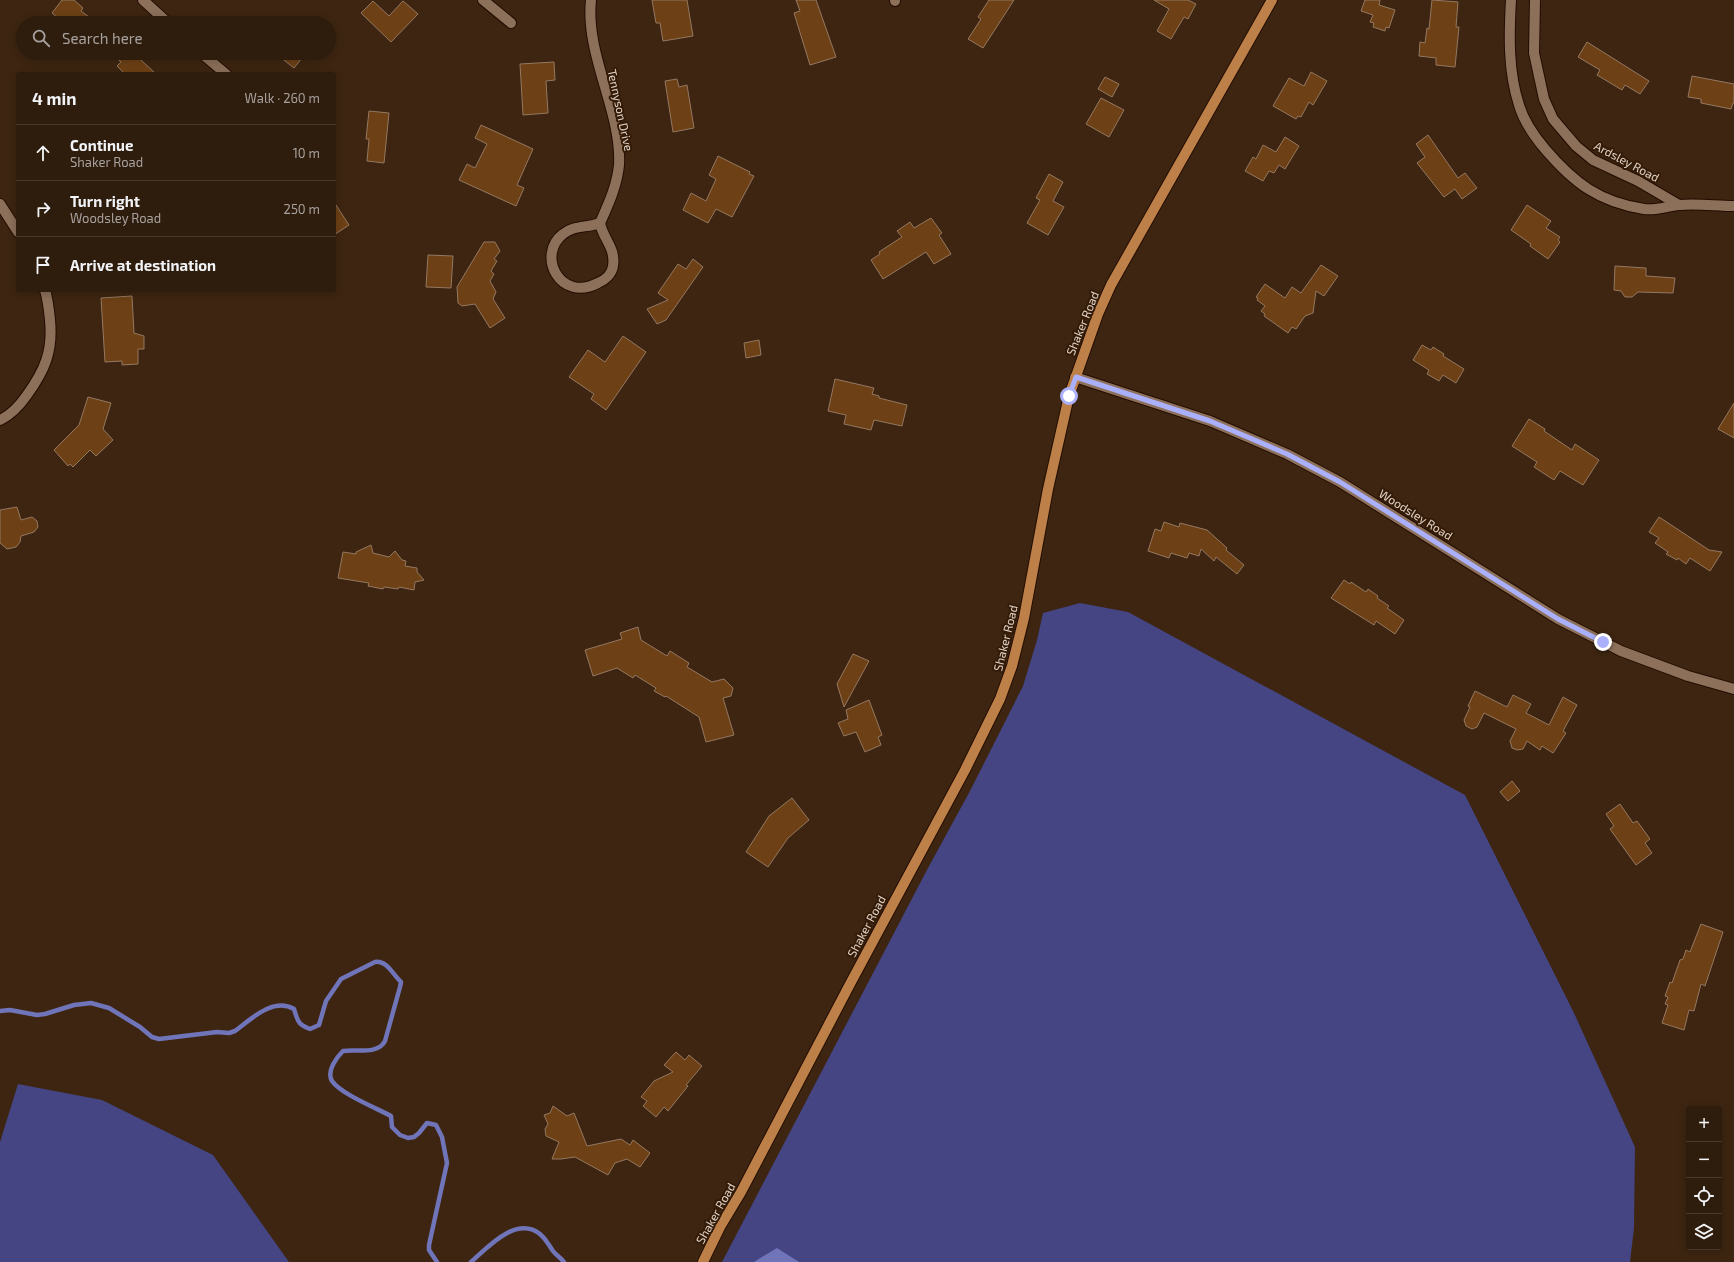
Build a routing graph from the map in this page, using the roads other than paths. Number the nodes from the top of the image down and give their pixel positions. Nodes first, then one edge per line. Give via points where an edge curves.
1 (143, 0) edge
2 (483, 0) edge
3 (591, 0) edge
4 (1272, 0) edge
5 (1511, 0) edge
6 (1535, 0) edge
7 (160, 16) edge
8 (511, 23) dead end
9 (209, 60) edge
10 (224, 72) edge
11 (0, 204) edge
12 (1679, 205) junction
13 (1734, 206) edge
14 (600, 223) junction
15 (16, 229) edge
16 (45, 292) edge
17 (1076, 377) junction
18 (0, 420) edge
19 (1734, 689) edge
20 (703, 1262) edge

1 - 7 street
2 - 8 street
3 - 14 street, Tennyson Drive via 592,31 619,164 615,184
4 - 17 main road, Shaker Road via 1111,285
5 - 12 street, Ardsley Road via 1510,48 1516,95 1524,117 1539,141 1571,177 1595,194 1645,210
6 - 12 street, Ardsley Road via 1534,53 1544,99 1553,119 1576,146 1593,160 1638,181
9 - 10 street
11 - 15 street
12 - 13 street, Ardsley Road
14 - 14 street via 613,250 614,266 607,278 594,286 573,288 562,281 555,271 552,259 554,246 569,230
16 - 18 street via 51,336 45,364 38,380 21,403
17 - 19 street, Woodsley Road via 1210,421 1287,454 1340,482 1558,619 1628,654 1688,676
17 - 20 main road, Shaker Road via 1069,396 1048,489 1024,618 1012,666 1000,699 966,770

